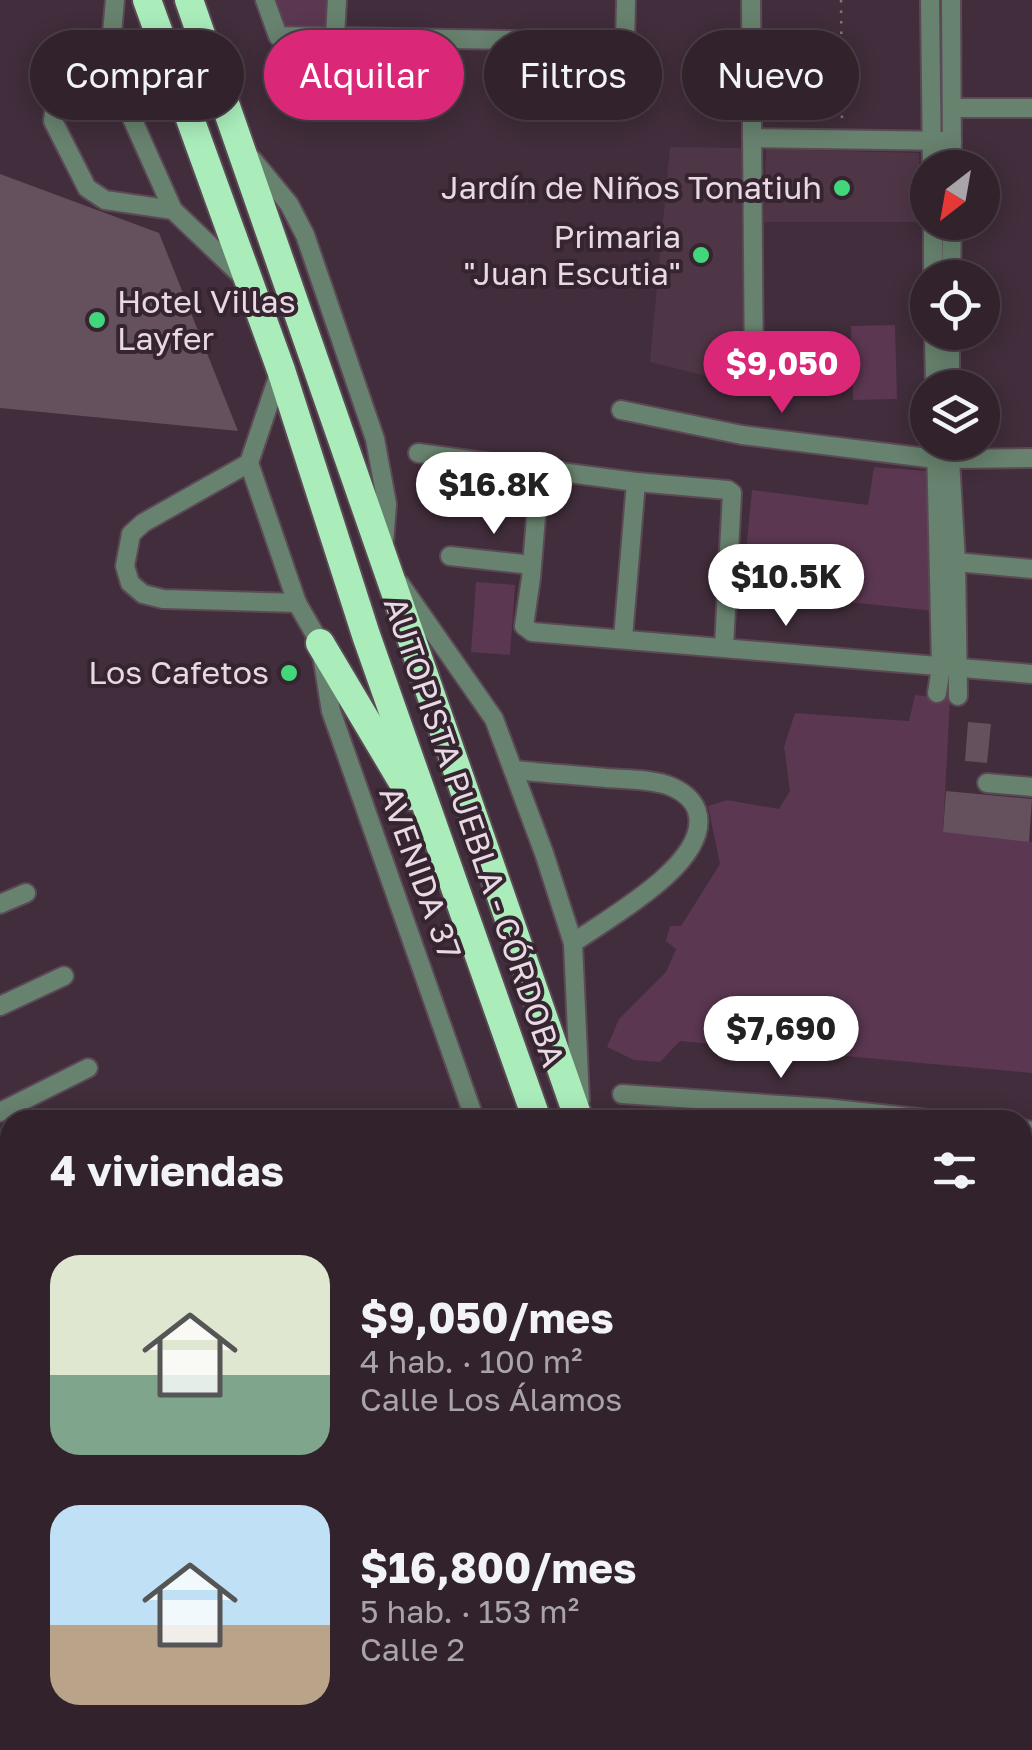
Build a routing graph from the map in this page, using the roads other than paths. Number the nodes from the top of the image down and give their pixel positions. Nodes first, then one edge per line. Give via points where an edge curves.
1 (114, 0) edge
2 (147, 0) edge
3 (189, 0) edge
4 (265, 0) edge
5 (337, 0) edge
6 (626, 0) edge
7 (751, 0) edge
8 (930, 0) edge
9 (951, 0) edge
10 (112, 30) edge
11 (276, 30) edge
12 (336, 30) edge
13 (626, 30) edge
14 (953, 108) junction
15 (1032, 108) edge
16 (54, 120) edge
17 (132, 120) edge
18 (752, 138) junction
19 (932, 141) junction
20 (952, 141) junction
21 (932, 150) edge
22 (952, 150) edge
23 (172, 210) junction
24 (249, 282) junction
25 (281, 370) junction
26 (754, 383) dead end
27 (621, 410) dead end
28 (910, 448) edge
29 (418, 453) dead end
30 (1000, 456) edge
31 (1032, 458) edge
32 (943, 460) edge
33 (249, 463) junction
34 (540, 468) junction
35 (636, 482) junction
36 (946, 508) junction
37 (450, 556) dead end
38 (383, 558) junction
39 (956, 562) junction
40 (532, 565) junction
41 (1032, 569) edge
42 (297, 603) junction
43 (623, 638) junction
44 (320, 643) junction
45 (724, 647) junction
46 (948, 667) junction
47 (1032, 674) edge
48 (937, 693) dead end
49 (958, 696) dead end
50 (513, 770) junction
51 (987, 783) dead end
52 (1032, 787) edge
53 (446, 858) junction
54 (26, 893) dead end
55 (0, 904) edge
56 (573, 943) junction
57 (64, 976) dead end
58 (0, 1006) edge
59 (88, 1068) dead end
60 (622, 1094) dead end
61 (4, 1110) edge
62 (471, 1110) edge
63 (534, 1110) edge
64 (576, 1110) edge
65 (580, 1110) edge
66 (784, 1110) edge

1 - 10 street
2 - 24 highway, AUTOPISTA PUEBLA - CÓRDOBA
3 - 38 highway, AUTOPISTA PUEBLA - CÓRDOBA
4 - 11 street
5 - 12 street
6 - 13 street
7 - 18 street
8 - 19 street
9 - 14 street
14 - 15 street
14 - 20 street
16 - 23 street via 87,188 105,200
17 - 23 street
18 - 19 street
18 - 26 street
19 - 20 street
19 - 21 street
20 - 22 street
23 - 24 street
24 - 25 highway, AUTOPISTA PUEBLA - CÓRDOBA
25 - 33 street
25 - 53 highway, AUTOPISTA PUEBLA - CÓRDOBA
27 - 28 street via 742,435
29 - 34 street
30 - 31 street
32 - 36 street
33 - 42 street
33 - 42 street via 130,534 130,583 163,599
34 - 35 street
34 - 40 street
35 - 43 street
35 - 45 street via 732,493
36 - 39 street
36 - 46 street
37 - 40 street
38 - 50 street via 494,718
38 - 64 highway, AUTOPISTA PUEBLA - CÓRDOBA
39 - 41 street
39 - 46 street
40 - 43 street via 528,630
42 - 44 street
43 - 45 street
44 - 53 highway
44 - 62 street, AVENIDA 37 via 331,711
45 - 46 street
46 - 47 street
46 - 48 street
46 - 49 street
50 - 56 street
50 - 56 street via 670,786 696,808 692,846 673,869
51 - 52 street
53 - 63 highway, AUTOPISTA PUEBLA - CÓRDOBA
54 - 55 street
56 - 65 street
57 - 58 street
59 - 61 street
60 - 66 street

